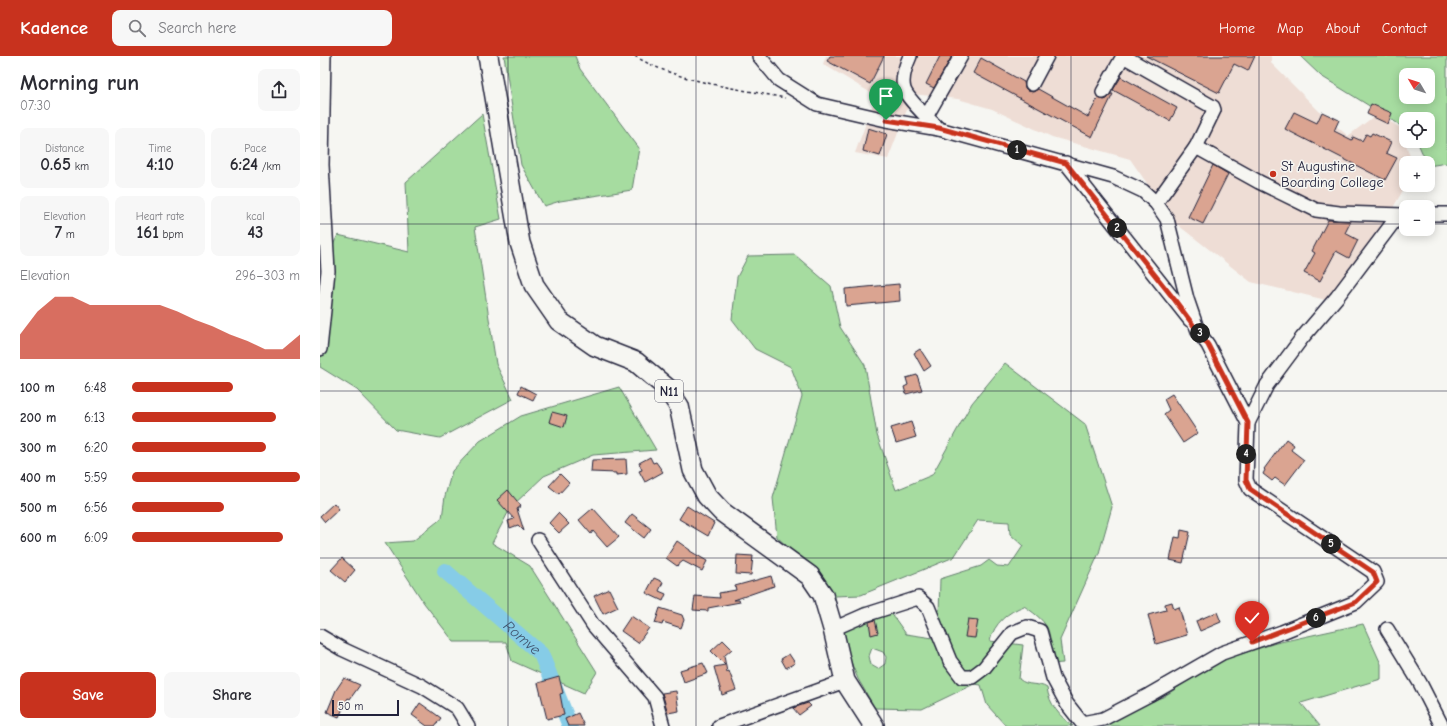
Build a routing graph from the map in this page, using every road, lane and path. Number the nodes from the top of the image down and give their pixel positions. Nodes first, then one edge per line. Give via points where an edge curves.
1 (324, 56) edge
2 (488, 56) edge
3 (634, 56) edge
4 (759, 56) edge
5 (910, 56) edge
6 (961, 56) edge
7 (1046, 56) edge
8 (1032, 84) dead end
9 (1103, 92) dead end
10 (787, 98) dead end
11 (926, 117) junction
12 (939, 128) junction
13 (1196, 146) junction
14 (1066, 163) junction
15 (1156, 203) junction
16 (1435, 214) edge
17 (1447, 214) edge
18 (1399, 216) edge
19 (1399, 220) edge
20 (1198, 331) junction
21 (320, 349) edge
22 (1248, 423) junction
23 (538, 540) dead end
24 (833, 629) junction
25 (1387, 629) dead end
26 (320, 636) edge
27 (844, 681) junction
28 (468, 726) edge
29 (663, 726) edge
30 (719, 726) edge
31 (874, 726) edge
32 (1442, 726) edge

1 - 21 street via 322,164 328,271
2 - 24 highway, N11 via 520,243 534,285 559,321 595,346 636,362 667,388 679,406 693,470 707,496 722,512 810,576 823,595
3 - 10 path via 651,66 698,80
4 - 12 street via 779,80 817,104 886,120
5 - 11 street via 905,68 904,89
6 - 11 street
7 - 8 street
9 - 13 street via 1122,58 1125,57 1210,104 1214,110
11 - 12 street
12 - 14 street
13 - 15 street
13 - 18 street via 1259,182 1316,210
14 - 15 street via 1131,184
14 - 20 street
15 - 20 street via 1167,219 1187,299
16 - 17 street
19 - 22 street via 1267,385
20 - 22 street via 1208,345
22 - 24 street via 1246,480 1250,489 1373,572 1377,582 1356,602 1222,653 1149,695 1103,718 1082,723 1067,704 1053,678 1040,631 1027,627 1012,633 984,668 972,677 962,677 950,661 928,607 918,598 865,615
23 - 29 street via 593,625 655,697
24 - 27 highway, N11
25 - 32 street via 1420,683
26 - 28 street via 422,686 457,708
27 - 30 street
27 - 31 highway, N11

